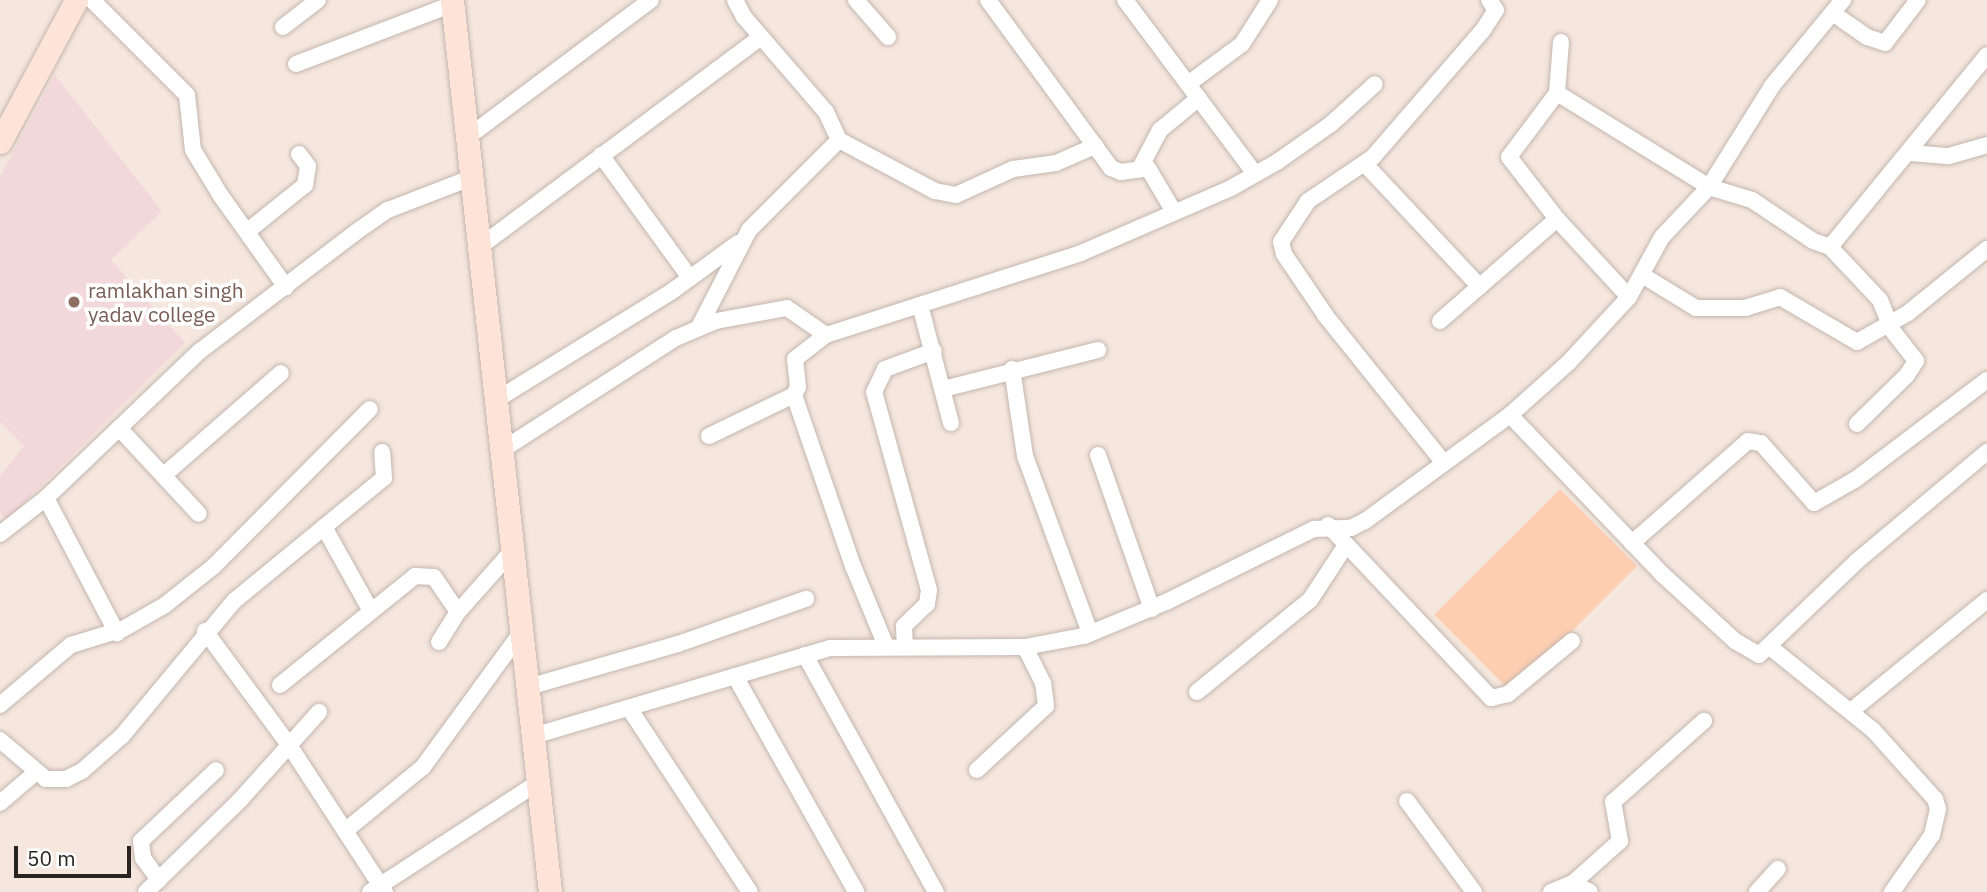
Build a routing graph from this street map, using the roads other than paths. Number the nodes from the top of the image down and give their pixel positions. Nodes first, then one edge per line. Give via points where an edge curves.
1 (76, 0) edge
2 (92, 0) edge
3 (318, 0) edge
4 (651, 0) edge
5 (735, 0) edge
6 (856, 0) edge
7 (988, 0) edge
8 (1125, 0) edge
9 (1270, 0) edge
10 (1918, 0) edge
11 (453, 2) edge
12 (1498, 3) edge
13 (1838, 7) edge
14 (283, 27) dead end
15 (761, 37) junction
16 (888, 37) dead end
17 (1561, 42) dead end
18 (1987, 55) edge
19 (296, 64) dead end
20 (1188, 84) junction
21 (1375, 85) dead end
22 (1557, 93) junction
23 (1199, 98) junction
24 (468, 136) junction
25 (839, 140) junction
26 (0, 142) edge
27 (1987, 145) edge
28 (1095, 146) junction
29 (1911, 153) junction
30 (299, 154) dead end
31 (601, 156) junction
32 (1365, 164) junction
33 (1141, 166) junction
34 (1255, 174) junction
35 (474, 177) junction
36 (1709, 187) junction
37 (1174, 212) junction
38 (1558, 219) junction
39 (249, 230) junction
40 (742, 240) junction
41 (482, 244) junction
42 (1830, 247) junction
43 (1987, 249) edge
44 (1642, 275) junction
45 (690, 278) junction
46 (286, 287) junction
47 (1480, 287) junction
48 (1629, 296) junction
49 (920, 304) junction
50 (1440, 321) dead end
51 (1889, 321) junction
52 (699, 327) junction
53 (826, 335) junction
54 (1098, 350) dead end
55 (934, 351) junction
56 (1012, 369) junction
57 (281, 373) dead end
58 (1987, 380) edge
59 (943, 389) junction
60 (794, 395) junction
61 (496, 400) junction
62 (370, 409) dead end
63 (1510, 415) junction
64 (951, 424) dead end
65 (1857, 424) dead end
66 (119, 428) junction
67 (709, 436) dead end
68 (502, 450) junction
69 (382, 452) dead end
70 (1987, 452) edge
71 (1098, 456) dead end
72 (1444, 463) junction
73 (164, 475) junction
74 (46, 498) junction
75 (199, 514) dead end
76 (1328, 525) junction
77 (324, 527) junction
78 (0, 534) edge
79 (1632, 543) junction
80 (1346, 545) junction
81 (514, 549) junction
82 (806, 599) dead end
83 (1985, 607) edge
84 (1152, 609) junction
85 (371, 611) junction
86 (458, 612) junction
87 (523, 630) junction
88 (205, 631) junction
89 (117, 633) junction
90 (1090, 634) junction
91 (1572, 641) dead end
92 (439, 642) dead end
93 (886, 646) junction
94 (905, 646) junction
95 (1025, 648) junction
96 (1770, 648) junction
97 (805, 655) junction
98 (735, 676) junction
99 (280, 685) dead end
100 (528, 687) junction
101 (1197, 692) dead end
102 (0, 705) edge
103 (629, 708) junction
104 (1851, 711) junction
105 (318, 712) dead end
106 (1704, 721) dead end
107 (533, 736) junction
108 (0, 740) edge
109 (289, 746) junction
110 (216, 770) dead end
111 (977, 770) dead end
112 (34, 774) junction
113 (539, 782) junction
114 (1407, 801) dead end
115 (0, 803) edge
116 (345, 831) junction
117 (1778, 869) dead end
118 (159, 880) junction
119 (1573, 883) junction
120 (378, 890) edge
121 (146, 892) edge
122 (550, 892) edge
123 (750, 892) edge
124 (856, 892) edge
125 (936, 892) edge
126 (1474, 892) edge
127 (1551, 892) edge
128 (1590, 892) edge
129 (1757, 892) edge
130 (1892, 892) edge

1 - 26 main road
2 - 39 street via 187,95 193,149 221,196
3 - 14 street
4 - 24 street
5 - 15 street
6 - 16 street
7 - 28 street
8 - 20 street
9 - 20 street via 1242,44
10 - 13 street via 1885,43 1867,37
11 - 19 street
11 - 24 main road
12 - 32 street via 1483,30
13 - 36 street via 1772,86
15 - 25 street via 826,112
15 - 31 street
17 - 22 street
18 - 29 street
20 - 23 street
21 - 34 street via 1308,142
22 - 36 street
22 - 38 street via 1509,157
23 - 33 street via 1160,130
23 - 34 street
24 - 35 main road
25 - 28 street via 935,191 956,195 1013,169 1056,163
25 - 40 street
27 - 29 street via 1949,156
28 - 33 street via 1115,172
29 - 42 street
30 - 39 street via 308,166 305,185
31 - 41 street
31 - 45 street
32 - 47 street
32 - 72 street via 1303,208 1285,230 1284,254 1326,316
33 - 37 street via 1156,176
34 - 37 street
35 - 41 main road
35 - 46 street via 388,210
36 - 42 street via 1752,200 1813,241
36 - 44 street via 1675,220
37 - 49 street via 1081,254
38 - 47 street
38 - 48 street
39 - 46 street
40 - 45 street
40 - 52 street
41 - 61 main road
42 - 51 street via 1880,300
43 - 51 street via 1908,313
44 - 48 street
44 - 51 street via 1696,308 1745,308 1780,297 1850,341 1857,342
45 - 61 street
46 - 66 street via 200,351
47 - 50 street
48 - 63 street via 1569,362
49 - 53 street
49 - 55 street
51 - 65 street via 1916,360 1915,367
52 - 53 street via 787,308
52 - 68 street
53 - 60 street via 795,359 798,387
54 - 56 street
55 - 59 street
55 - 94 street via 885,369 874,392 929,590 926,604 904,626
56 - 59 street
56 - 90 street via 1025,456
57 - 73 street
58 - 79 street via 1856,479 1814,503 1762,443 1748,441
59 - 64 street
60 - 67 street
60 - 93 street
61 - 68 main road
62 - 89 street via 214,566
63 - 72 street
63 - 79 street
66 - 73 street
66 - 74 street
68 - 81 main road
69 - 77 street via 384,478
70 - 96 street via 1857,561
71 - 84 street
72 - 76 street via 1365,522 1351,528
73 - 75 street
74 - 78 street
74 - 89 street
76 - 80 street
76 - 84 street via 1269,548
77 - 85 street
77 - 88 street
79 - 96 street via 1742,647 1759,655
80 - 91 street via 1491,698 1507,694
80 - 101 street via 1310,600
81 - 86 street
81 - 87 main road
82 - 100 street via 678,644
83 - 104 street
84 - 90 street
85 - 86 street via 425,573 441,584
85 - 99 street
86 - 92 street
87 - 100 main road
87 - 116 street via 423,766
88 - 109 street
88 - 112 street via 122,736 82,771 66,779
89 - 102 street via 71,645
90 - 95 street
93 - 94 street
93 - 97 street via 855,645
94 - 95 street
95 - 111 street via 1043,683 1046,706
96 - 104 street
97 - 98 street
97 - 125 street
98 - 103 street
98 - 124 street
100 - 107 main road
103 - 107 street
103 - 123 street
104 - 130 street via 1921,779 1938,809 1932,835
105 - 109 street
106 - 119 street via 1613,802 1620,841
107 - 113 main road
108 - 112 street
109 - 116 street
109 - 118 street
110 - 118 street via 141,841 143,858
112 - 115 street
113 - 120 street
113 - 122 main road
114 - 126 street
116 - 120 street
117 - 129 street
118 - 121 street
119 - 127 street
119 - 128 street

